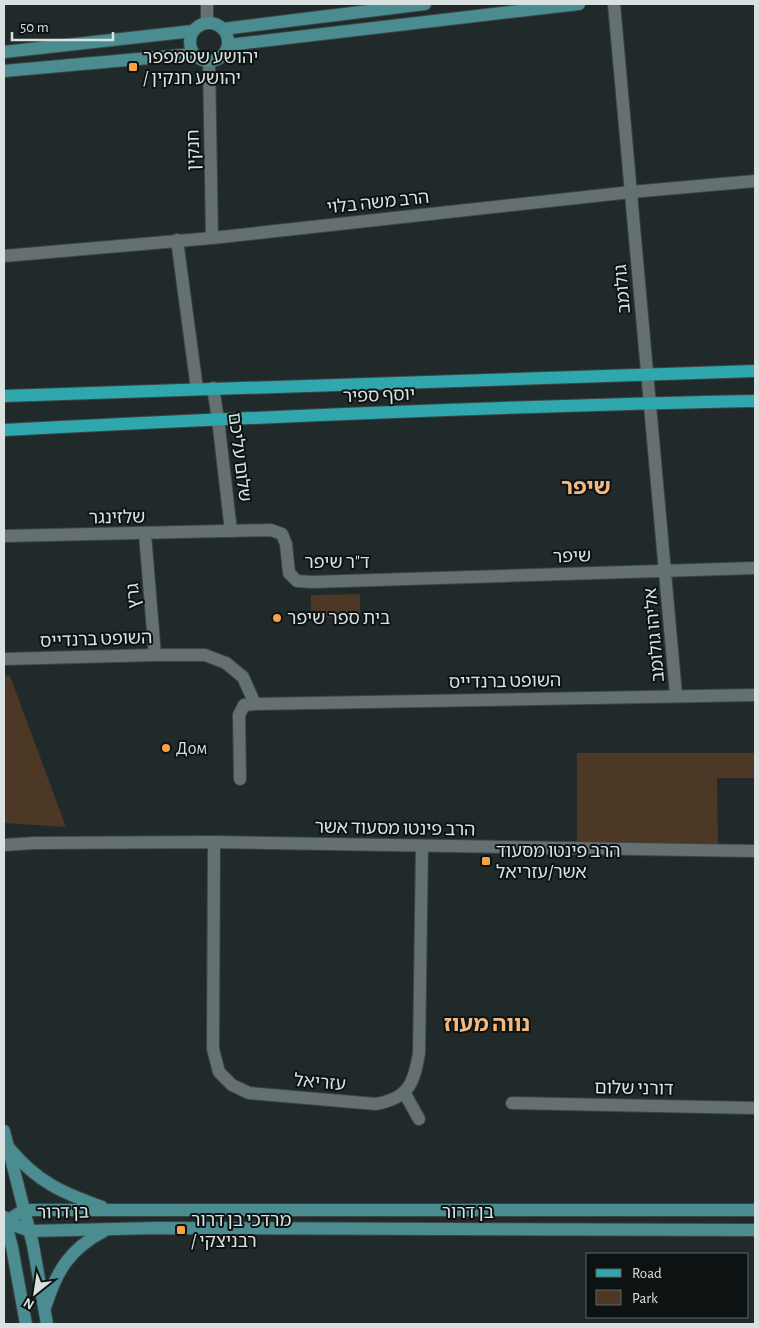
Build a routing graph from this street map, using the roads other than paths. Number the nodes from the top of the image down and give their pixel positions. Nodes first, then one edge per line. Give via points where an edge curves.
1 (207, 4) edge
2 (425, 4) edge
3 (580, 4) edge
4 (614, 4) edge
5 (207, 22) junction
6 (223, 29) junction
7 (193, 31) junction
8 (228, 45) junction
9 (4, 52) edge
10 (194, 54) junction
11 (209, 61) junction
12 (4, 72) edge
13 (755, 181) edge
14 (631, 192) junction
15 (212, 238) junction
16 (177, 240) junction
17 (4, 256) edge
18 (755, 371) edge
19 (646, 374) junction
20 (213, 388) junction
21 (196, 389) junction
22 (4, 396) edge
23 (755, 400) edge
24 (650, 403) junction
25 (218, 419) junction
26 (4, 430) edge
27 (232, 531) junction
28 (145, 534) junction
29 (4, 536) edge
30 (755, 568) edge
31 (666, 571) junction
32 (389, 580) joint
33 (155, 654) junction
34 (4, 659) edge
35 (676, 695) junction
36 (755, 695) edge
37 (255, 704) junction
38 (240, 779) dead end
39 (4, 840) edge
40 (214, 842) junction
41 (35, 843) junction
42 (4, 845) edge
43 (422, 846) junction
44 (755, 851) edge
45 (404, 1092) junction
46 (512, 1103) dead end
47 (755, 1108) edge
48 (419, 1119) dead end
49 (4, 1131) edge
50 (8, 1146) junction
51 (24, 1210) junction
52 (111, 1210) junction
53 (755, 1210) edge
54 (5, 1218) edge
55 (106, 1229) junction
56 (755, 1230) edge
57 (30, 1231) junction
58 (44, 1310) junction
59 (26, 1324) edge
60 (47, 1324) edge

1 - 5 street
2 - 6 street
3 - 8 street
4 - 14 street, גולומב
5 - 6 street
5 - 7 street
6 - 8 street
7 - 9 street
7 - 10 street via 190,45
8 - 11 street via 222,56
10 - 11 street
10 - 12 street
11 - 15 street, חנקין
13 - 14 street, הרב משה בלוי
14 - 15 street, הרב משה בלוי
14 - 19 street, גולומב
15 - 16 street, הרב משה בלוי
16 - 17 street, הרב משה בלוי
16 - 21 street
18 - 19 main road, יוסף ספיר
19 - 20 main road, יוסף ספיר
19 - 24 street, גולומב
20 - 21 main road, יוסף ספיר
20 - 25 street, שלום עליכם
21 - 22 main road, יוסף ספיר
23 - 24 main road, יוסף ספיר
24 - 25 main road, יוסף ספיר
24 - 31 street, גולומב
25 - 26 main road, יוסף ספיר
25 - 27 street, שלום עליכם
27 - 28 street, שלזינגר
27 - 32 street, ד"ר שיפר via 271,530 282,534 289,573 297,582
28 - 29 street, שלזינגר
28 - 33 street, גרץ
30 - 31 street, שיפר
31 - 32 street, שיפר
31 - 35 street, אליהו גולומב
33 - 34 street, השופט ברנדייס
33 - 37 street, השופט ברנדייס via 205,655 226,662 243,677
35 - 36 street, השופט ברנדייס
35 - 37 street, השופט ברנדייס
37 - 38 street via 244,705 239,716
39 - 41 street, הרב פינטו מסעוד אשר
40 - 41 street, הרב פינטו מסעוד אשר
40 - 43 street, הרב פינטו מסעוד אשר
40 - 45 street, עזריאל via 214,1048 219,1072 232,1085 249,1093 376,1104 391,1101
41 - 42 street, הרב פינטו מסעוד אשר
43 - 44 street, הרב פינטו מסעוד אשר
43 - 45 street via 419,1053 415,1076
45 - 48 street
46 - 47 street, דורני שלום
49 - 50 street
50 - 51 street
50 - 52 street via 37,1177 77,1198
51 - 52 street, בן דרור
51 - 54 street, בן דרור
51 - 57 street
52 - 53 street, בן דרור
54 - 57 street, בן דרור
54 - 59 street
55 - 56 street, בן דרור
55 - 57 street, בן דרור
55 - 58 street via 90,1238 65,1263 54,1280
57 - 58 street
58 - 60 street

